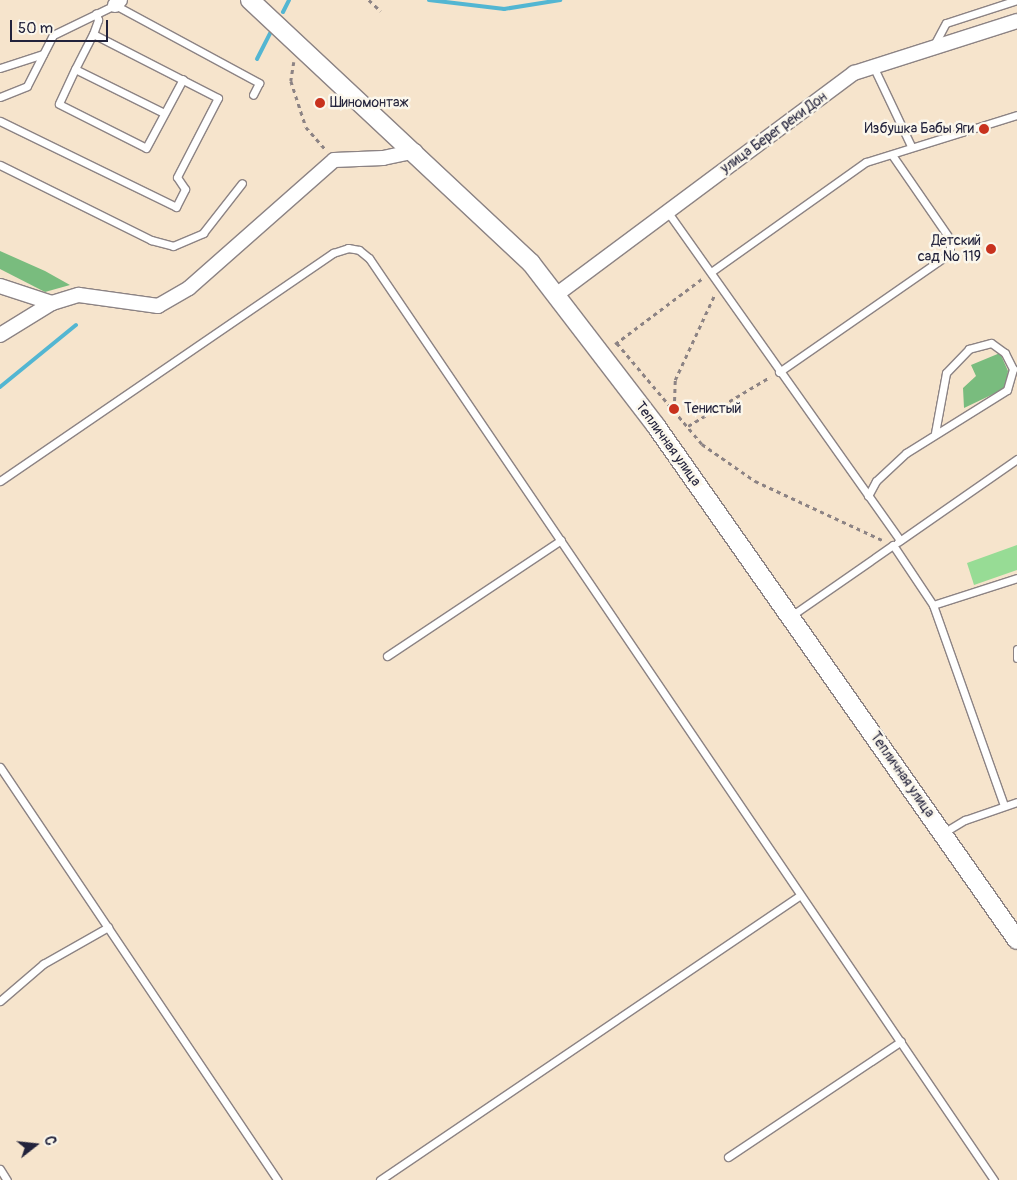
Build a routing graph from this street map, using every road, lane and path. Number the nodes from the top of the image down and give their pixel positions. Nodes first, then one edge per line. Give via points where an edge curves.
1 (369, 0) edge
2 (1017, 0) edge
3 (253, 1) edge
4 (118, 3) edge
5 (381, 11) dead end
6 (96, 13) junction
7 (1017, 20) edge
8 (92, 34) junction
9 (297, 42) junction
10 (933, 47) junction
11 (43, 54) junction
12 (873, 66) junction
13 (0, 68) edge
14 (76, 69) junction
15 (183, 79) junction
16 (253, 95) dead end
17 (0, 97) edge
18 (164, 114) junction
19 (1017, 115) edge
20 (0, 121) edge
21 (911, 146) junction
22 (415, 151) junction
23 (892, 155) junction
24 (334, 160) junction
25 (0, 165) edge
26 (242, 183) dead end
27 (667, 211) junction
28 (711, 272) junction
29 (0, 286) edge
30 (556, 295) junction
31 (52, 303) junction
32 (0, 335) edge
33 (616, 343) junction
34 (601, 354) junction
35 (779, 372) junction
36 (674, 408) junction
37 (688, 426) junction
38 (935, 433) junction
39 (1017, 459) edge
40 (0, 481) edge
41 (868, 496) junction
42 (561, 540) junction
43 (900, 540) junction
44 (893, 545) junction
45 (1017, 578) edge
46 (933, 605) junction
47 (790, 616) junction
48 (1017, 649) edge
49 (388, 656) dead end
50 (1017, 658) edge
51 (0, 767) edge
52 (1017, 802) edge
53 (1004, 806) junction
54 (943, 833) junction
55 (799, 896) junction
56 (108, 927) junction
57 (1017, 940) edge
58 (0, 1000) edge
59 (901, 1041) junction
60 (728, 1157) dead end
61 (0, 1169) edge
62 (8, 1180) edge
63 (278, 1180) edge
64 (380, 1180) edge
65 (994, 1180) edge

1 - 5 path
2 - 10 lane via 946,23
3 - 9 street, Тепличная улица
4 - 6 lane
4 - 16 lane via 259,83
6 - 8 lane via 98,20
6 - 11 lane via 53,35
7 - 10 street, улица Берег реки Дон
8 - 14 lane
8 - 15 lane
9 - 22 street, Тепличная улица
9 - 24 path via 292,81 306,127
10 - 12 street, улица Берег реки Дон
11 - 13 lane
11 - 17 lane via 27,86
12 - 21 lane
12 - 27 street, улица Берег реки Дон via 854,73
14 - 18 lane
14 - 18 lane via 59,104 146,148
15 - 18 lane
15 - 20 lane via 218,98 178,177 185,189 176,207
19 - 21 lane
21 - 23 lane
22 - 24 street
22 - 30 street, Тепличная улица via 530,263
23 - 28 lane via 866,162
23 - 35 lane via 950,239 950,253
24 - 31 street via 189,288 158,306 79,295
25 - 26 lane via 151,240 173,246 203,232
27 - 28 lane
27 - 30 street, улица Берег реки Дон
28 - 33 path
28 - 35 lane
28 - 36 path via 716,292 675,380
29 - 31 street
30 - 34 street, Тепличная улица
31 - 32 street
33 - 34 path
33 - 36 path
34 - 47 street, Тепличная улица
35 - 37 path
35 - 41 lane
36 - 37 path
37 - 44 path via 702,444 755,481
38 - 38 lane via 1008,390 1013,369 1005,353 991,343 969,349 946,373
38 - 41 lane via 876,481
39 - 43 lane
40 - 42 lane via 325,258 348,248 369,258
41 - 43 lane
42 - 49 lane
42 - 55 lane
43 - 44 lane
44 - 46 lane
44 - 47 lane
45 - 46 lane
46 - 53 lane
47 - 54 street, Тепличная улица
48 - 50 lane
51 - 56 lane
52 - 53 lane
53 - 54 lane
54 - 57 street, Тепличная улица
55 - 59 lane
55 - 64 lane
56 - 58 lane via 43,964
56 - 63 lane
59 - 60 lane
59 - 65 lane
61 - 62 lane

